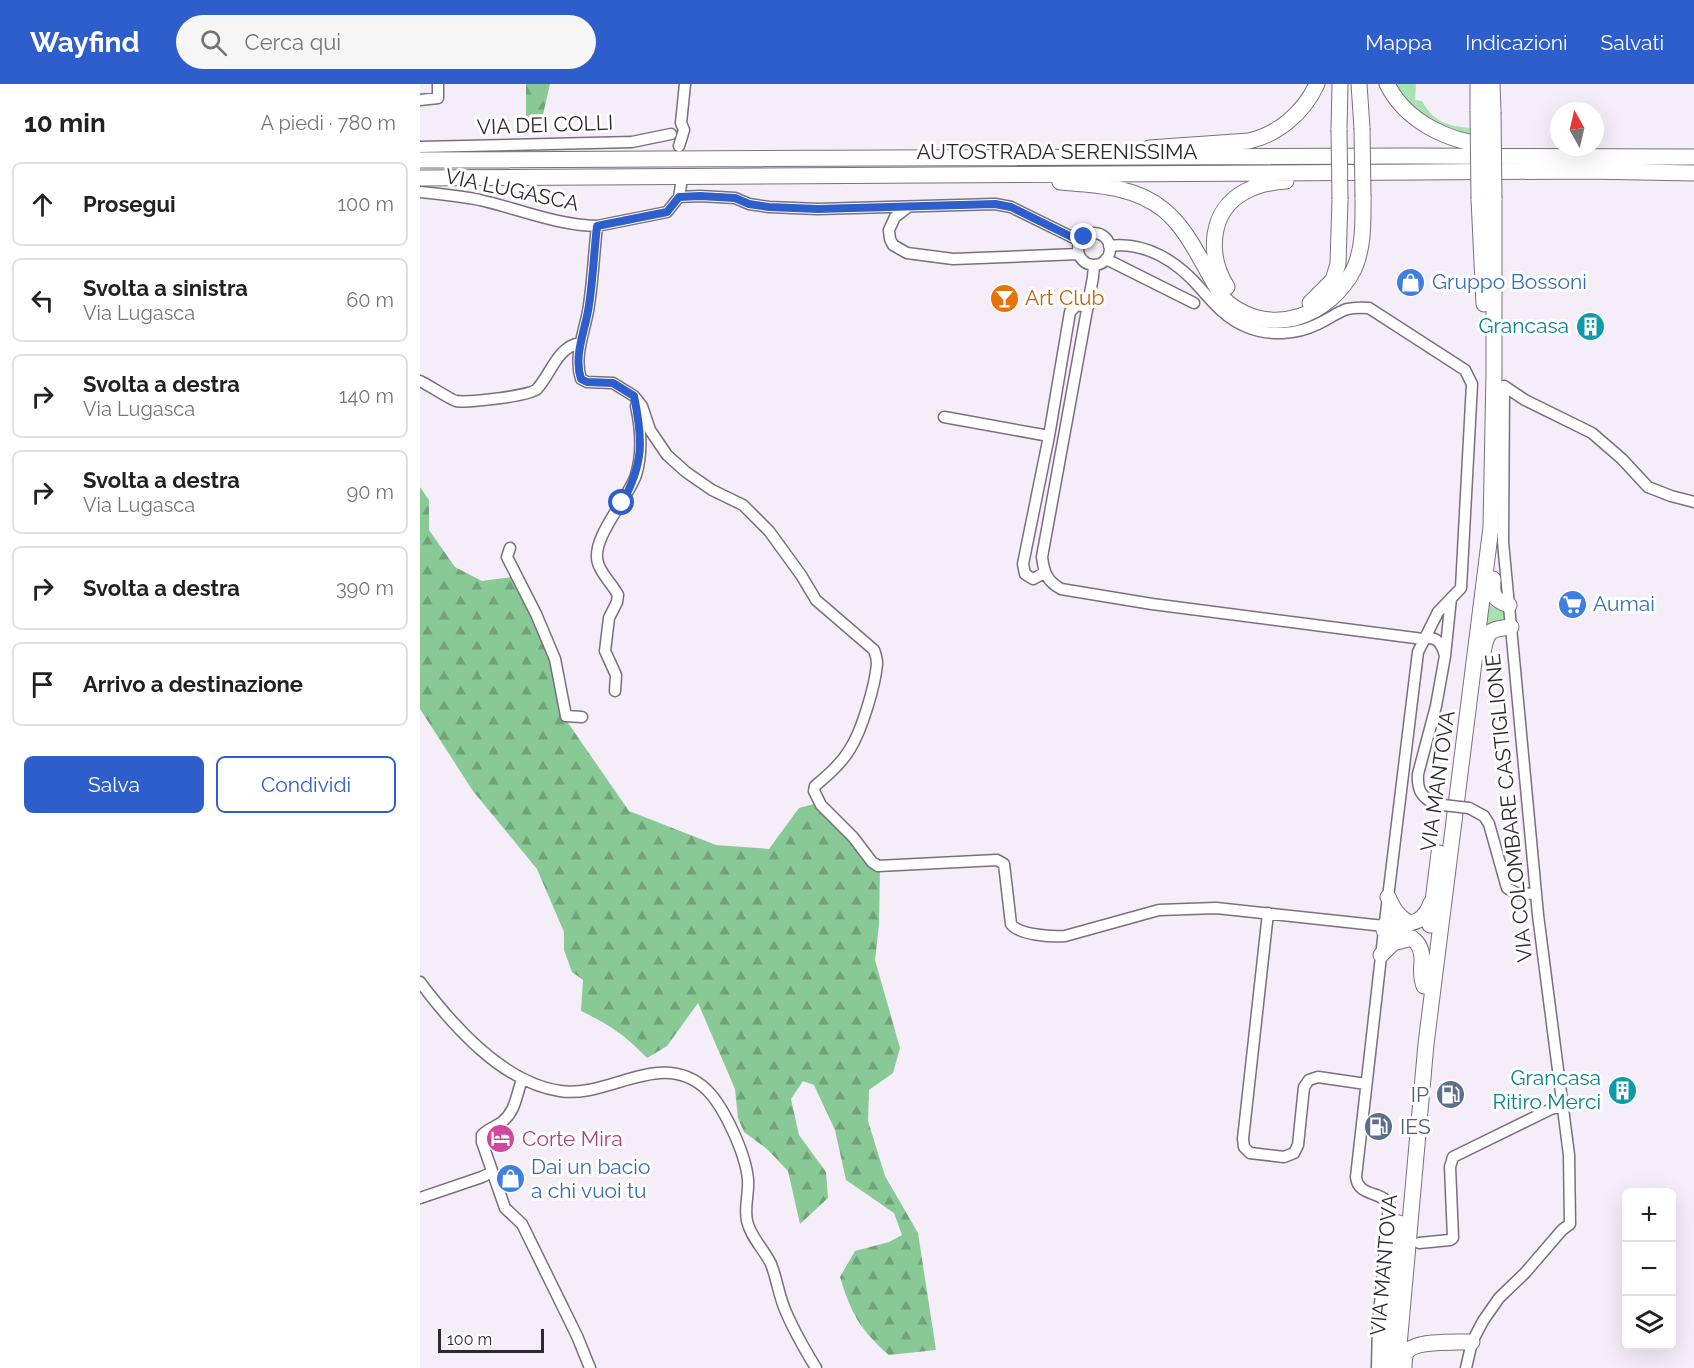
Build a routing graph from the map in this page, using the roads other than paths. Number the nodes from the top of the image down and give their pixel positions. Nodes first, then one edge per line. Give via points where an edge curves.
1 (438, 84) edge
2 (685, 84) edge
3 (1317, 84) edge
4 (1340, 84) edge
5 (1359, 84) edge
6 (1387, 84) edge
7 (1478, 84) edge
8 (1492, 84) edge
9 (420, 100) edge
10 (1485, 112) junction
11 (420, 147) edge
12 (1550, 152) edge
13 (1596, 156) joint
14 (1039, 157) junction
15 (1694, 157) edge
16 (420, 160) edge
17 (1374, 173) junction
18 (1694, 173) edge
19 (941, 174) junction
20 (420, 178) edge
21 (420, 192) edge
22 (1486, 199) junction
23 (908, 207) junction
24 (597, 226) junction
25 (1080, 241) junction
26 (1110, 246) junction
27 (1079, 254) junction
28 (1107, 259) junction
29 (1094, 265) junction
30 (1194, 303) dead end
31 (1088, 307) junction
32 (580, 344) junction
33 (420, 381) edge
34 (634, 396) junction
35 (944, 417) dead end
36 (1049, 436) junction
37 (1694, 502) edge
38 (1491, 527) junction
39 (510, 548) dead end
40 (1044, 573) junction
41 (1451, 598) junction
42 (1509, 605) junction
43 (1440, 610) junction
44 (1511, 627) junction
45 (1448, 628) junction
46 (1423, 639) junction
47 (1445, 656) junction
48 (615, 691) dead end
49 (1471, 696) junction
50 (582, 717) dead end
51 (1536, 893) junction
52 (1388, 897) junction
53 (1433, 897) junction
54 (1268, 913) junction
55 (1408, 922) junction
56 (1384, 928) junction
57 (1412, 939) junction
58 (1381, 955) junction
59 (420, 982) edge
60 (1424, 986) junction
61 (522, 1080) junction
62 (1366, 1084) junction
63 (1563, 1106) junction
64 (492, 1172) junction
65 (420, 1198) edge
66 (1419, 1243) dead end
67 (1402, 1308) junction
68 (1472, 1342) junction
69 (1421, 1344) junction
70 (590, 1368) edge
71 (816, 1368) edge
72 (1377, 1368) edge
73 (1387, 1368) edge
74 (1397, 1368) edge
75 (1404, 1368) edge
76 (1466, 1368) edge

1 - 9 street via 438,98
2 - 11 street, VIA DEI COLLI via 675,130 655,137 632,142
3 - 14 highway via 1296,115 1278,129 1248,141
4 - 17 highway, bridge via 1340,130 1340,199 1338,264 1333,280 1316,298 1292,310 1269,312 1249,306 1232,293 1217,266 1214,242 1215,231 1233,200 1244,191 1270,182
5 - 19 highway, bridge via 1363,197 1359,252 1354,268 1332,297 1290,321 1245,314 1226,302 1175,221 1135,193 1092,185
6 - 12 highway via 1412,115 1427,127 1456,140
7 - 10 highway
8 - 10 highway
10 - 22 highway, bridge
13 - 14 highway, AUTOSTRADA SERENISSIMA
13 - 15 highway, AUTOSTRADA SERENISSIMA
14 - 16 highway, AUTOSTRADA SERENISSIMA
17 - 18 highway, AUTOSTRADA SERENISSIMA
17 - 19 highway, AUTOSTRADA SERENISSIMA
19 - 20 highway, AUTOSTRADA SERENISSIMA
21 - 24 street, VIA LUGASCA via 480,200 578,226
22 - 38 highway, VIA MANTOVA via 1494,373
22 - 53 highway, VIA MANTOVA via 1481,525
23 - 24 street, VIA LUGASCA via 769,207 680,191 667,212
23 - 25 street via 1011,207
23 - 27 street via 895,217 889,230 893,245 907,253 952,259
24 - 32 street, VIA LUGASCA via 589,306
25 - 26 street via 1094,233 1104,237
25 - 27 street
26 - 28 street
26 - 41 street via 1137,246 1174,263 1227,316 1246,327 1271,334 1295,332 1352,307 1369,308 1465,370 1472,384 1461,588
27 - 29 street via 1084,262
28 - 29 street
28 - 30 street
29 - 31 street
31 - 36 street via 1077,305 1070,312
31 - 40 street via 1042,557
32 - 33 street via 565,351 536,391 529,394 494,401 454,401
32 - 34 street, VIA LUGASCA via 581,379 613,383
34 - 48 street via 641,428 637,472 597,551 598,564 618,595 609,618 605,651 616,675
34 - 54 street via 667,455 712,490 743,505 769,531 816,600 874,650 877,661 856,739 814,791 821,805 872,862 878,866 1002,862 1011,924 1018,930 1053,937 1159,910 1216,908
35 - 36 street
36 - 40 street via 1023,564 1025,574 1033,579
37 - 42 street, VIA COLOMBARE CASTIGLIONE via 1648,487 1592,434 1504,386 1503,542
38 - 42 highway via 1493,597
38 - 49 highway, VIA MANTOVA
39 - 50 street via 507,557 555,659 566,716
40 - 46 street via 1061,589
41 - 43 street
41 - 45 street
42 - 44 street, VIA COLOMBARE CASTIGLIONE
43 - 45 street
43 - 46 street
44 - 49 highway via 1497,628 1486,638
44 - 51 street, VIA COLOMBARE CASTIGLIONE
45 - 47 street
46 - 47 street via 1440,642
46 - 52 street via 1416,666
47 - 51 street, bridge via 1418,774 1419,792 1434,804 1469,808 1484,816 1508,888 1518,894
49 - 67 highway, VIA MANTOVA via 1426,1044
51 - 63 street, VIA COLOMBARE CASTIGLIONE
52 - 55 highway via 1394,910
52 - 56 street
53 - 55 highway via 1423,918
53 - 60 highway, VIA MANTOVA
54 - 56 street
54 - 62 street via 1244,1148 1250,1153 1284,1157 1294,1153 1304,1087 1309,1080 1318,1077
55 - 56 highway
56 - 57 highway
56 - 58 street
57 - 58 highway via 1393,942
57 - 60 highway via 1422,952
58 - 62 street
59 - 61 street via 438,1006 497,1065
60 - 73 highway, VIA MANTOVA
61 - 64 street via 508,1117 482,1135
61 - 71 street via 560,1092 576,1092 665,1073 699,1083 709,1092 721,1108 744,1163 751,1233 770,1264 785,1311
62 - 72 street via 1356,1180 1360,1187 1389,1204
63 - 66 street via 1453,1157 1453,1238
63 - 68 street, VIA COLOMBARE CASTIGLIONE via 1571,1170 1570,1224 1499,1298
64 - 65 street
64 - 70 street via 505,1208 522,1224
67 - 69 highway via 1405,1334
67 - 74 highway, VIA MANTOVA
68 - 69 highway
68 - 76 street
69 - 75 highway via 1406,1353

